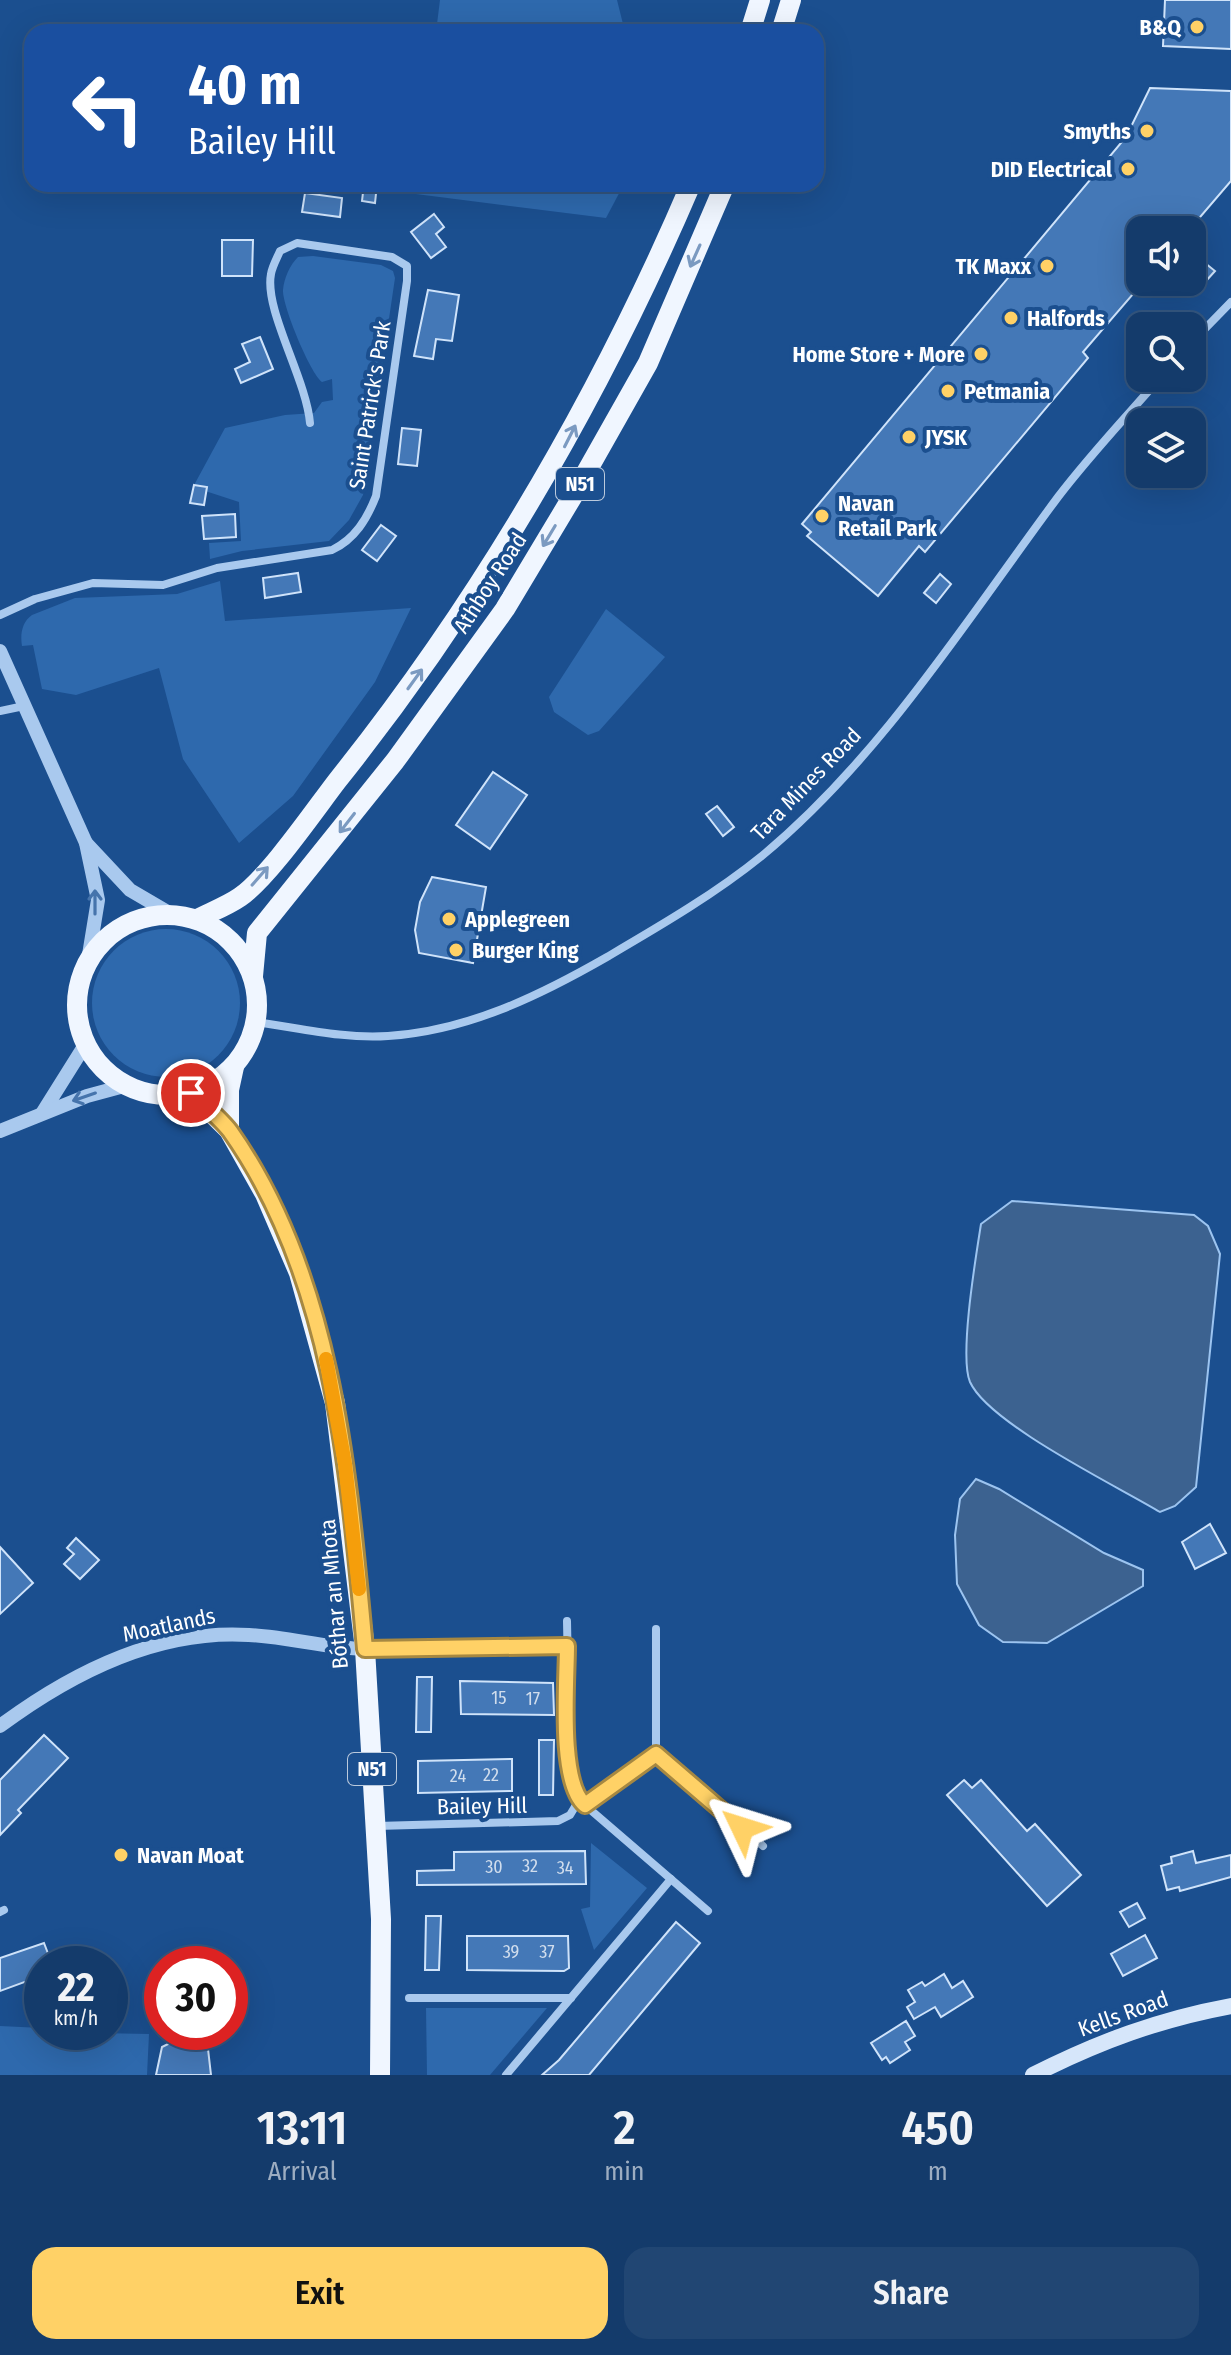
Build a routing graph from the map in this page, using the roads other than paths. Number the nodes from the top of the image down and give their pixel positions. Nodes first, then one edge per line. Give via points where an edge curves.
1 (760, 0) edge
2 (791, 0) edge
3 (752, 24) edge
4 (784, 24) edge
5 (688, 192) edge
6 (722, 192) edge
7 (1231, 302) edge
8 (1206, 328) edge
9 (1148, 392) edge
10 (310, 423) dead end
11 (0, 615) edge
12 (0, 651) edge
13 (24, 706) junction
14 (0, 711) edge
15 (86, 843) junction
16 (171, 914) junction
17 (197, 919) junction
18 (88, 961) junction
19 (253, 976) junction
20 (256, 1022) junction
21 (85, 1045) junction
22 (234, 1067) junction
23 (124, 1086) junction
24 (191, 1093) junction
25 (43, 1112) junction
26 (229, 1130) junction
27 (0, 1131) edge
28 (567, 1621) dead end
29 (656, 1629) dead end
30 (567, 1646) junction
31 (365, 1649) junction
32 (0, 1726) edge
33 (656, 1754) junction
34 (582, 1803) junction
35 (376, 1826) junction
36 (763, 1846) dead end
37 (671, 1879) junction
38 (708, 1911) dead end
39 (409, 1998) dead end
40 (571, 1998) junction
41 (1231, 2006) edge
42 (380, 2075) edge
43 (506, 2075) edge
44 (1033, 2075) edge

1 - 3 main road
2 - 4 main road
17 -> 5 main road, Athboy Road / N51 via 242,896 265,870 447,635 561,454 649,282
6 -> 19 main road, Athboy Road / N51 via 648,363 574,494 505,609 395,761 257,933
7 - 8 street
9 - 20 street, Tara Mines Road via 1066,488 940,658 846,773 790,831 734,876 581,972 471,1021 419,1033 360,1037
10 - 11 street, Saint Patrick's Park via 308,397 274,308 270,275 280,251 297,243 392,257 407,266 407,281 376,496 347,543 332,550 217,568 163,585 93,583
12 - 13 street
13 - 14 street
13 - 15 street
15 - 16 street via 130,890
18 -> 15 street via 98,900
16 - 17 main road, N51
16 - 18 main road, N51 via 122,926
17 - 19 main road, N51 via 221,932
18 - 21 main road, N51 via 77,996
19 - 20 main road, N51
20 - 22 main road, N51
21 - 23 main road, N51
21 - 25 street
22 - 24 main road, N51
22 - 26 main road, Bóthar an Mhota / N51
23 - 24 main road, N51 via 148,1094
23 -> 25 street
24 - 26 main road, Bóthar an Mhota / N51
25 - 27 street
26 - 31 main road, Bóthar an Mhota / N51 via 289,1246 317,1329 345,1464
28 - 30 street
29 - 33 street
30 - 31 street
30 - 34 street via 570,1777
31 - 32 street, Moatlands via 251,1635 192,1639 84,1672
31 - 35 main road, Bóthar an Mhota / N51
33 - 34 street, Bailey Hill
33 - 36 street
34 - 35 street, Bailey Hill via 570,1815 544,1823
34 - 37 street
35 - 42 main road, Bóthar an Mhota / N51
37 - 38 street
37 - 40 street
39 - 40 street
40 - 43 street
41 - 44 main road, Kells Road via 1134,2029

